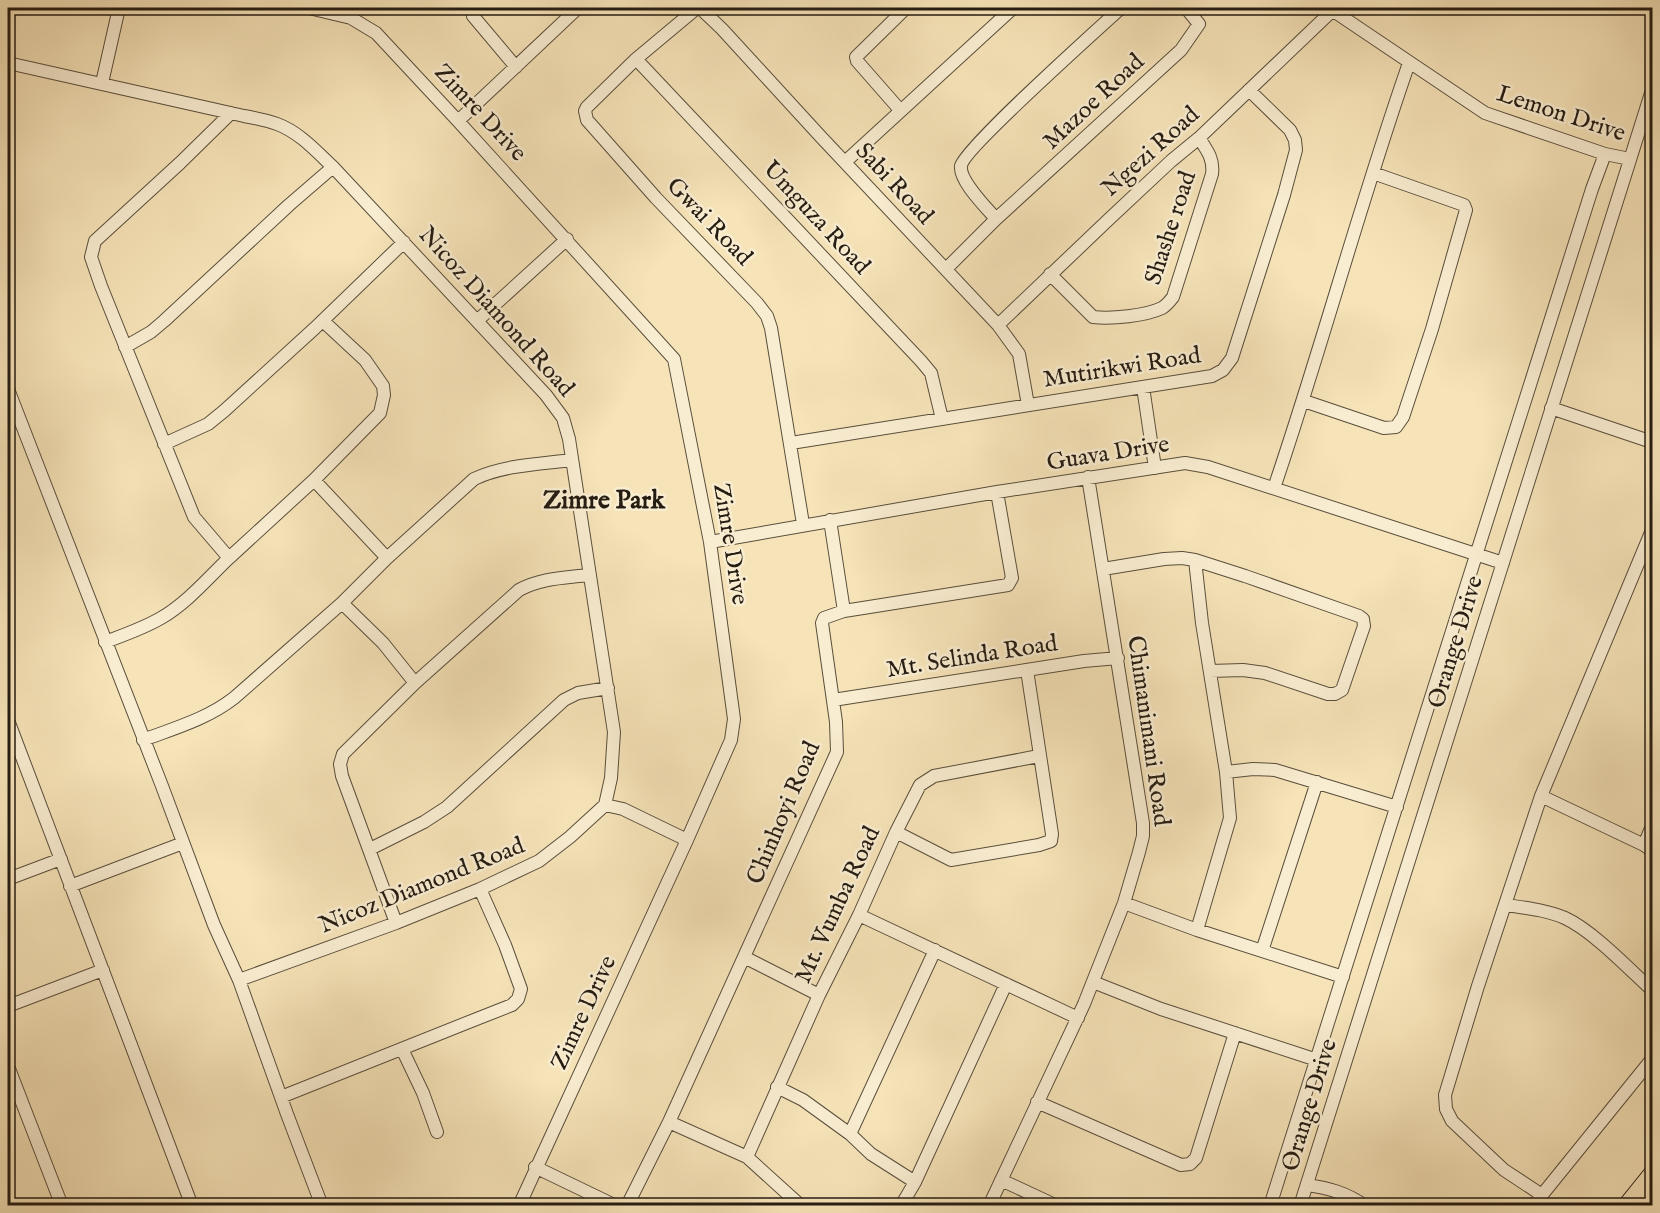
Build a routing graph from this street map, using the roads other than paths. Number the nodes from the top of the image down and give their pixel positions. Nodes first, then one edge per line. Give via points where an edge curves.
1 (119, 8) edge
2 (309, 8) edge
3 (472, 8) edge
4 (578, 8) edge
5 (698, 8) edge
6 (906, 8) edge
7 (1013, 8) edge
8 (1121, 8) edge
9 (1186, 8) edge
10 (1331, 9) edge
11 (636, 59) junction
12 (8, 63) edge
13 (1409, 63) junction
14 (516, 67) junction
15 (102, 83) junction
16 (1249, 90) junction
17 (1653, 90) edge
18 (900, 110) junction
19 (231, 113) junction
20 (458, 121) junction
21 (1199, 138) junction
22 (1605, 154) junction
23 (1630, 159) junction
24 (845, 162) junction
25 (333, 167) junction
26 (1373, 173) junction
27 (996, 219) junction
28 (567, 239) junction
29 (404, 242) junction
30 (946, 269) junction
31 (1050, 274) junction
32 (478, 320) junction
33 (323, 321) junction
34 (998, 325) junction
35 (125, 347) junction
36 (1143, 387) junction
37 (8, 389) edge
38 (1304, 401) junction
39 (1028, 405) junction
40 (1551, 408) junction
41 (942, 419) junction
42 (1653, 442) edge
43 (791, 443) junction
44 (164, 444) junction
45 (572, 460) junction
46 (1155, 468) junction
47 (1089, 477) junction
48 (314, 480) junction
49 (1274, 488) junction
50 (997, 492) junction
51 (830, 520) junction
52 (803, 524) junction
53 (1653, 530) edge
54 (710, 542) junction
55 (1477, 554) junction
56 (228, 558) junction
57 (387, 558) junction
58 (1195, 560) junction
59 (1503, 563) junction
60 (1103, 569) junction
61 (588, 575) junction
62 (342, 603) junction
63 (844, 611) junction
64 (105, 642) junction
65 (1118, 658) junction
66 (1027, 670) junction
67 (1210, 672) junction
68 (416, 683) junction
69 (608, 688) junction
70 (833, 700) junction
71 (8, 720) edge
72 (143, 740) junction
73 (1039, 756) junction
74 (1226, 772) junction
75 (1317, 782) junction
76 (1541, 795) junction
77 (605, 805) junction
78 (1397, 807) junction
79 (1653, 826) edge
80 (896, 832) junction
81 (687, 840) junction
82 (183, 843) junction
83 (1648, 848) edge
84 (370, 849) junction
85 (61, 859) junction
86 (8, 879) edge
87 (70, 886) junction
88 (480, 890) junction
89 (1124, 903) junction
90 (1506, 905) junction
91 (859, 915) junction
92 (396, 923) junction
93 (1197, 930) junction
94 (935, 950) junction
95 (1262, 951) junction
96 (744, 957) junction
97 (103, 970) junction
98 (1343, 977) junction
99 (239, 980) junction
100 (1093, 982) junction
101 (1006, 984) junction
102 (1653, 990) edge
103 (819, 995) junction
104 (8, 1006) edge
105 (1078, 1018) junction
106 (1235, 1033) junction
107 (402, 1049) junction
108 (1653, 1059) edge
109 (1317, 1060) junction
110 (8, 1066) edge
111 (777, 1088) junction
112 (281, 1097) junction
113 (1037, 1102) junction
114 (669, 1122) junction
115 (437, 1132) dead end
116 (850, 1134) junction
117 (747, 1157) junction
118 (535, 1167) junction
119 (1653, 1175) edge
120 (1001, 1180) junction
121 (915, 1182) junction
122 (1307, 1185) junction
123 (1542, 1195) junction
124 (62, 1206) edge
125 (192, 1206) edge
126 (322, 1206) edge
127 (519, 1206) edge
128 (616, 1206) edge
129 (627, 1206) edge
130 (801, 1206) edge
131 (901, 1206) edge
132 (989, 1206) edge
133 (1057, 1206) edge
134 (1270, 1206) edge
135 (1300, 1206) edge
136 (1365, 1206) edge
137 (1533, 1206) edge
138 (1627, 1206) edge

1 - 15 street
2 - 20 street, Zimre Drive via 351,18 376,33
3 - 14 street via 472,16
4 - 14 street
5 - 11 street, Gwai Road
5 - 24 street, Sabi Road via 752,60
6 - 18 street via 856,59
7 - 18 street
8 - 27 street, Mazoe Road via 963,160 961,172 965,180
9 - 27 street, Mazoe Road via 1199,24 1181,50
10 - 13 street, Lemon Drive
10 - 16 street, Ngezi Road
11 - 41 street, Umguza Road via 921,360 931,373
11 - 43 street, Gwai Road via 587,107 587,120 767,316
12 - 15 street, Nicoz Diamond Road
13 - 22 street, Lemon Drive via 1485,113
13 - 26 street
14 - 20 street
15 - 19 street, Nicoz Diamond Road
16 - 21 street, Ngezi Road
16 - 36 street, Mutirikwi Road via 1290,130 1296,150 1232,358 1216,375
17 - 23 street, Orange Drive
18 - 24 street
19 - 25 street, Nicoz Diamond Road via 291,130
19 - 35 street via 92,245 91,257
20 - 28 street, Zimre Drive
21 - 31 street, Ngezi Road
21 - 31 street, Shashe road via 1211,158 1212,174 1173,297 1166,305 1127,316 1093,317
22 - 23 street, Lemon Drive
22 - 55 street
23 - 40 street, Orange Drive
24 - 30 street, Sabi Road
25 - 29 street, Nicoz Diamond Road
25 - 35 street via 165,321
26 - 38 street
26 - 38 street via 1464,205 1466,210 1432,329 1400,425 1384,428
27 - 30 street, Mazoe Road
28 - 32 street
28 - 54 street, Zimre Drive via 674,359
29 - 32 street, Nicoz Diamond Road
29 - 33 street
30 - 34 street, Sabi Road
31 - 34 street, Ngezi Road
32 - 45 street, Nicoz Diamond Road via 558,410
33 - 44 street via 208,424
33 - 48 street via 365,360 383,386 384,395 380,413
34 - 39 street, Sabi Road via 1019,354
35 - 44 street
36 - 39 street, Mutirikwi Road
36 - 46 street
37 - 64 street
38 - 49 street
39 - 41 street, Mutirikwi Road
40 - 42 street
40 - 59 street, Orange Drive
41 - 43 street, Mutirikwi Road
43 - 52 street, Gwai Road
44 - 56 street via 194,517
45 - 57 street via 474,479
45 - 61 street, Nicoz Diamond Road
46 - 47 street, Guava Drive
46 - 49 street, Guava Drive via 1195,464
47 - 50 street, Guava Drive
47 - 60 street, Chimanimani Road
48 - 56 street
48 - 57 street
49 - 55 street, Guava Drive
50 - 51 street, Guava Drive
50 - 63 street, Chinhoyi Road via 1012,578 1008,585
51 - 52 street, Guava Drive
51 - 63 street
52 - 54 street, Guava Drive
53 - 76 street
54 - 81 street, Zimre Drive via 734,719 731,740
55 - 59 street, Guava Drive
55 - 78 street
56 - 64 street via 163,617
57 - 62 street
58 - 60 street via 1164,559
58 - 67 street
58 - 67 street via 1359,616 1364,626 1342,690 1335,694 1265,673
59 - 122 street, Orange Drive
60 - 65 street, Chimanimani Road
61 - 68 street via 544,580 519,590
61 - 69 street, Nicoz Diamond Road
62 - 68 street
62 - 72 street via 218,710
63 - 70 street, Chinhoyi Road via 829,615 822,623
64 - 72 street
65 - 66 street, Mt. Selinda Road
65 - 89 street, Chimanimani Road via 1143,836
66 - 70 street, Mt. Selinda Road
66 - 73 street
67 - 74 street
68 - 84 street via 343,754 342,776
69 - 77 street, Nicoz Diamond Road via 614,732
69 - 84 street via 578,693 564,700 447,807
70 - 96 street, Chinhoyi Road via 837,752
71 - 85 street
72 - 82 street
73 - 80 street, Mt. Vumba Road via 934,776 920,785
73 - 80 street via 1052,834 1049,843 951,860
74 - 75 street via 1275,770
74 - 93 street via 1230,818
75 - 78 street
75 - 95 street
76 - 83 street
76 - 90 street
77 - 81 street via 623,809
77 - 88 street, Nicoz Diamond Road via 539,861
78 - 98 street
79 - 83 street
80 - 91 street, Mt. Vumba Road
81 - 118 street, Zimre Drive
82 - 87 street
82 - 99 street
84 - 92 street
85 - 86 street
85 - 87 street
87 - 97 street
88 - 92 street, Nicoz Diamond Road
88 - 107 street via 521,989 518,999 512,1005
89 - 93 street
89 - 100 street, Chimanimani Road
90 - 102 street via 1566,918
90 - 123 street via 1445,1095 1446,1109 1452,1121 1504,1170
91 - 94 street
91 - 103 street, Mt. Vumba Road
92 - 99 street, Nicoz Diamond Road
93 - 95 street
94 - 101 street
94 - 116 street
95 - 98 street
96 - 103 street
96 - 114 street, Chinhoyi Road
97 - 104 street
97 - 125 street
98 - 109 street
99 - 112 street
100 - 105 street, Chimanimani Road
100 - 106 street
101 - 105 street
101 - 121 street
103 - 111 street, Mt. Vumba Road
105 - 113 street, Chimanimani Road
106 - 109 street
106 - 113 street via 1196,1158 1190,1164 1181,1165
107 - 112 street
107 - 115 street
108 - 123 street
109 - 134 street
110 - 124 street
111 - 116 street via 803,1100
111 - 117 street, Mt. Vumba Road
112 - 126 street
113 - 120 street, Chimanimani Road
114 - 117 street
114 - 129 street, Chinhoyi Road
116 - 121 street via 871,1154
117 - 130 street
118 - 127 street, Zimre Drive
118 - 128 street
119 - 138 highway
120 - 132 street, Chimanimani Road
120 - 133 street
121 - 131 street
122 - 135 street, Orange Drive
122 - 136 street via 1339,1192
123 - 137 street

